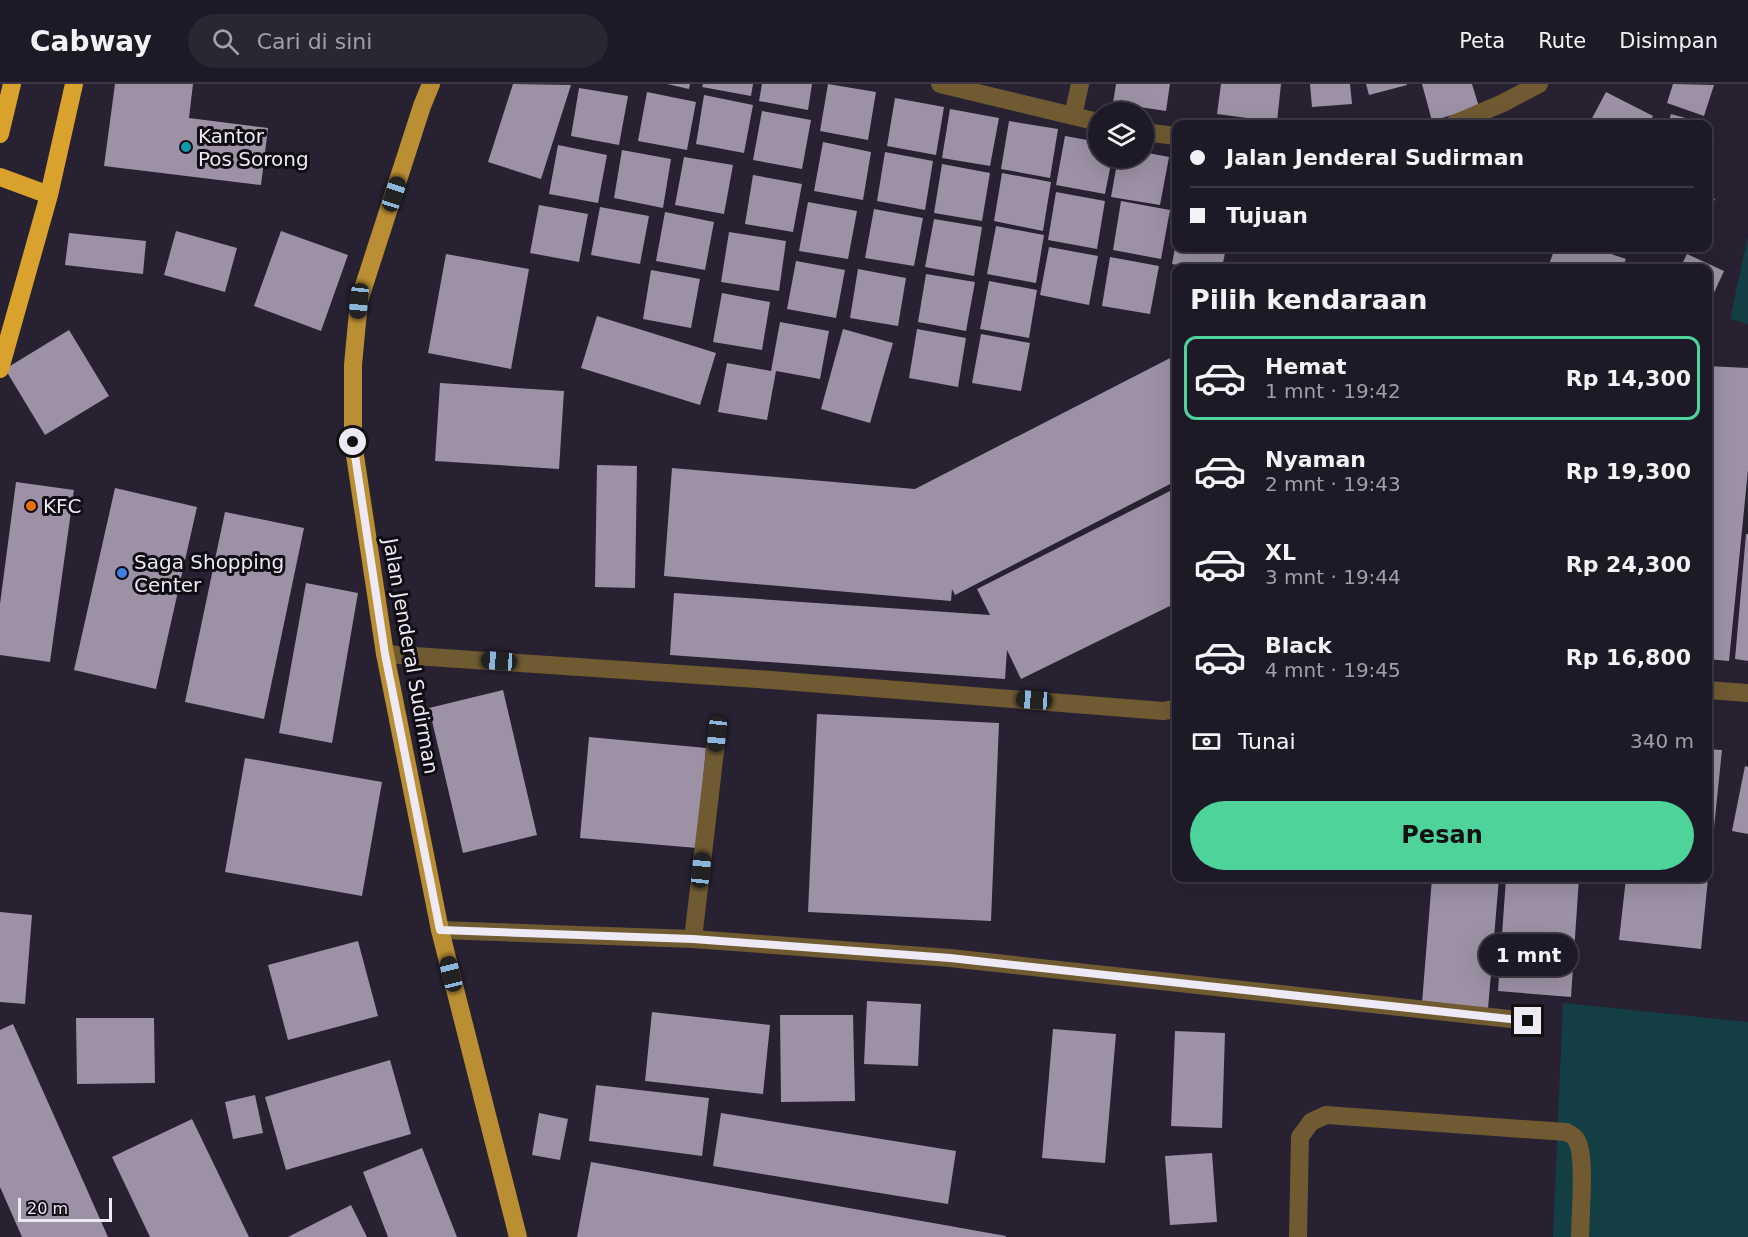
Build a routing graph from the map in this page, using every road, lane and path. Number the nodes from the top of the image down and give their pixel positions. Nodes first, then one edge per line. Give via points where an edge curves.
1 (12, 84) edge
2 (74, 84) edge
3 (431, 84) edge
4 (940, 84) edge
5 (1080, 84) edge
6 (1539, 84) edge
7 (1073, 116) junction
8 (1088, 120) edge
9 (1463, 120) edge
10 (1154, 133) edge
11 (0, 134) edge
12 (1172, 136) edge
13 (0, 177) edge
14 (49, 195) junction
15 (0, 369) edge
16 (385, 654) junction
17 (1712, 690) edge
18 (1748, 693) edge
19 (1172, 710) edge
20 (717, 734) dead end
21 (440, 930) junction
22 (693, 939) junction
23 (1528, 1021) dead end
24 (518, 1237) edge
25 (1298, 1237) edge
26 (1580, 1237) edge

1 - 11 highway
2 - 14 highway
3 - 16 main road, Jalan Jenderal Sudirman via 359,301 353,366 353,442
4 - 7 street
5 - 7 street
6 - 9 street
7 - 8 street
10 - 12 street
13 - 14 highway
14 - 15 highway
16 - 19 street
16 - 21 main road, Jalan Jenderal Sudirman
17 - 18 street
20 - 22 street
21 - 22 street
21 - 24 main road, Jalan Jenderal Sudirman
22 - 23 street via 950,958
25 - 26 street via 1300,1137 1311,1122 1326,1115 1566,1132 1577,1140 1581,1154

